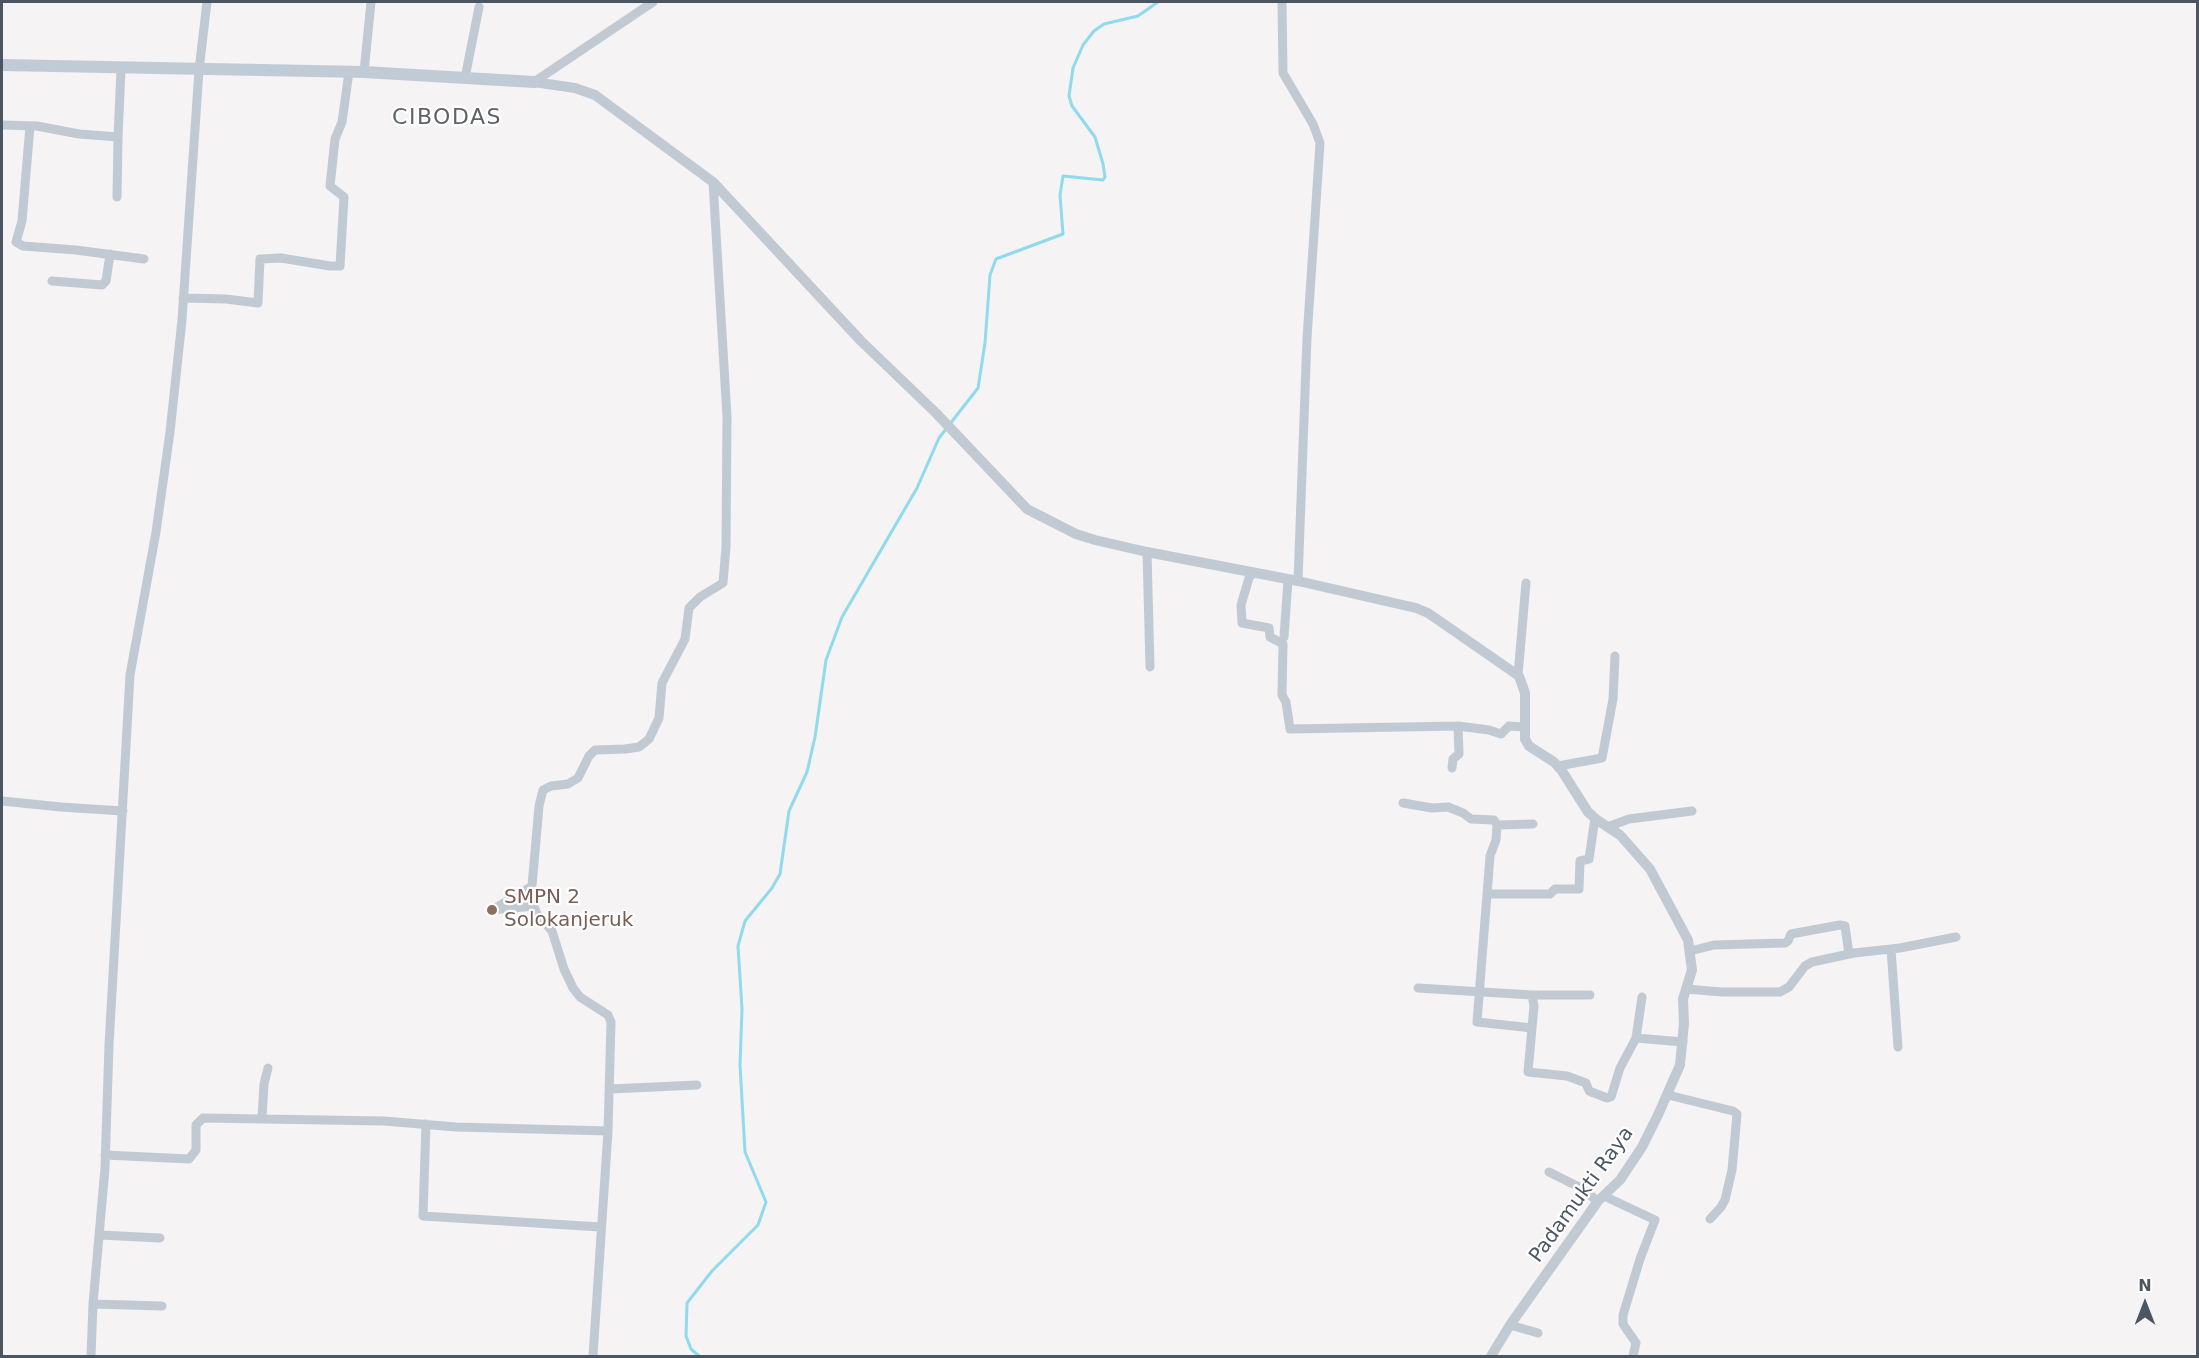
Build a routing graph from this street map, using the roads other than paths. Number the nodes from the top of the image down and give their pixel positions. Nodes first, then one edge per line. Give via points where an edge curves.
1 (207, 2) edge
2 (371, 2) edge
3 (653, 2) edge
4 (1282, 2) edge
5 (640, 5) edge
6 (479, 7) dead end
7 (2, 65) edge
8 (121, 69) junction
9 (199, 70) junction
10 (348, 72) junction
11 (364, 72) junction
12 (465, 78) junction
13 (534, 82) junction
14 (2, 125) edge
15 (30, 126) junction
16 (118, 137) junction
17 (713, 182) junction
18 (117, 197) dead end
19 (110, 254) junction
20 (144, 259) dead end
21 (52, 281) dead end
22 (183, 298) junction
23 (1147, 552) junction
24 (1253, 573) junction
25 (1293, 580) junction
26 (1526, 584) dead end
27 (1284, 637) dead end
28 (1615, 656) dead end
29 (1150, 667) dead end
30 (1518, 675) junction
31 (1458, 726) junction
32 (1524, 727) junction
33 (1557, 766) junction
34 (1452, 768) dead end
35 (2, 801) edge
36 (1403, 803) dead end
37 (123, 811) junction
38 (1692, 811) dead end
39 (1595, 818) junction
40 (1533, 824) dead end
41 (1497, 825) junction
42 (1607, 827) junction
43 (1487, 894) junction
44 (1956, 937) dead end
45 (1891, 949) junction
46 (1690, 951) junction
47 (1849, 954) junction
48 (1418, 988) dead end
49 (1686, 989) junction
50 (1479, 991) junction
51 (1532, 995) junction
52 (1590, 995) dead end
53 (1642, 997) dead end
54 (1532, 1028) junction
55 (1636, 1038) junction
56 (1683, 1042) junction
57 (1898, 1047) dead end
58 (268, 1068) dead end
59 (697, 1085) dead end
60 (610, 1089) junction
61 (1668, 1095) junction
62 (262, 1118) junction
63 (426, 1124) junction
64 (608, 1131) junction
65 (105, 1155) junction
66 (1549, 1172) dead end
67 (1601, 1198) junction
68 (1710, 1219) dead end
69 (600, 1227) junction
70 (99, 1235) junction
71 (160, 1238) dead end
72 (93, 1304) junction
73 (162, 1306) dead end
74 (1510, 1325) junction
75 (1538, 1333) dead end
76 (92, 1356) edge
77 (593, 1356) edge
78 (1491, 1356) edge
79 (1633, 1356) edge

1 - 9 street
2 - 11 street
3 - 5 street
4 - 25 street via 1283,73 1320,143
5 - 13 street
6 - 12 street
7 - 8 main road
8 - 9 main road
8 - 16 street
9 - 10 main road
9 - 22 street
10 - 11 main road
10 - 22 street via 342,122 334,139 330,186 344,197 340,266 260,259 258,303
11 - 12 main road
12 - 13 main road
13 - 17 street via 588,91
14 - 15 street
15 - 16 street
15 - 19 street via 22,221 16,243
16 - 18 street
17 - 23 street via 861,341 936,412 1027,509 1076,534
17 - 60 street via 727,417 723,583 689,608 685,639 662,683 659,718 649,739 639,747 595,750 578,778 543,790 532,886 492,910 534,906 552,930 573,988 608,1015 611,1022
19 - 20 street
19 - 21 street via 102,285
22 - 37 street via 171,432 130,675
23 - 24 street
23 - 29 street
24 - 25 street
24 - 31 street via 1241,605 1242,623 1269,628 1270,637 1283,644 1282,694 1289,729
25 - 27 street
25 - 30 street via 1428,613
26 - 30 street
28 - 33 street via 1613,699 1602,758
30 - 32 street, Padamukti Raya via 1525,693
31 - 32 street via 1499,734 1509,726
31 - 34 street via 1459,754 1453,759
32 - 33 street, Padamukti Raya via 1529,746
33 - 39 street, Padamukti Raya
35 - 37 street
36 - 41 street via 1448,807 1472,819 1494,820
37 - 65 street
38 - 42 street via 1629,819
39 - 42 street, Padamukti Raya
39 - 43 street via 1589,859 1580,861 1579,889 1555,888 1550,894
40 - 41 street
41 - 43 street
42 - 46 street, Padamukti Raya via 1620,835 1650,869 1688,940
43 - 50 street
44 - 45 street
45 - 47 street
45 - 57 street
46 - 47 street via 1714,945 1785,943 1791,934 1843,925
46 - 49 street, Padamukti Raya via 1692,970
47 - 49 street via 1812,962 1780,992
48 - 50 street
49 - 56 street, Padamukti Raya
50 - 51 street
50 - 54 street via 1478,1023
51 - 52 street
51 - 54 street
53 - 55 street
54 - 55 street via 1528,1072 1586,1083 1589,1091 1608,1098
55 - 56 street
56 - 61 street, Padamukti Raya via 1680,1065
58 - 62 street
59 - 60 street
60 - 64 street
61 - 67 street, Padamukti Raya via 1642,1147 1620,1180
61 - 68 street via 1737,1114 1725,1200
62 - 63 street
62 - 65 street via 203,1118 196,1125 196,1150 189,1160
63 - 64 street
63 - 69 street via 423,1216
64 - 69 street
65 - 70 street
66 - 67 street
67 - 74 street, Padamukti Raya
67 - 79 street via 1655,1220 1623,1315 1625,1327 1636,1343
69 - 77 street
70 - 71 street
70 - 72 street
72 - 73 street
72 - 76 street
74 - 75 street
74 - 78 street, Padamukti Raya

